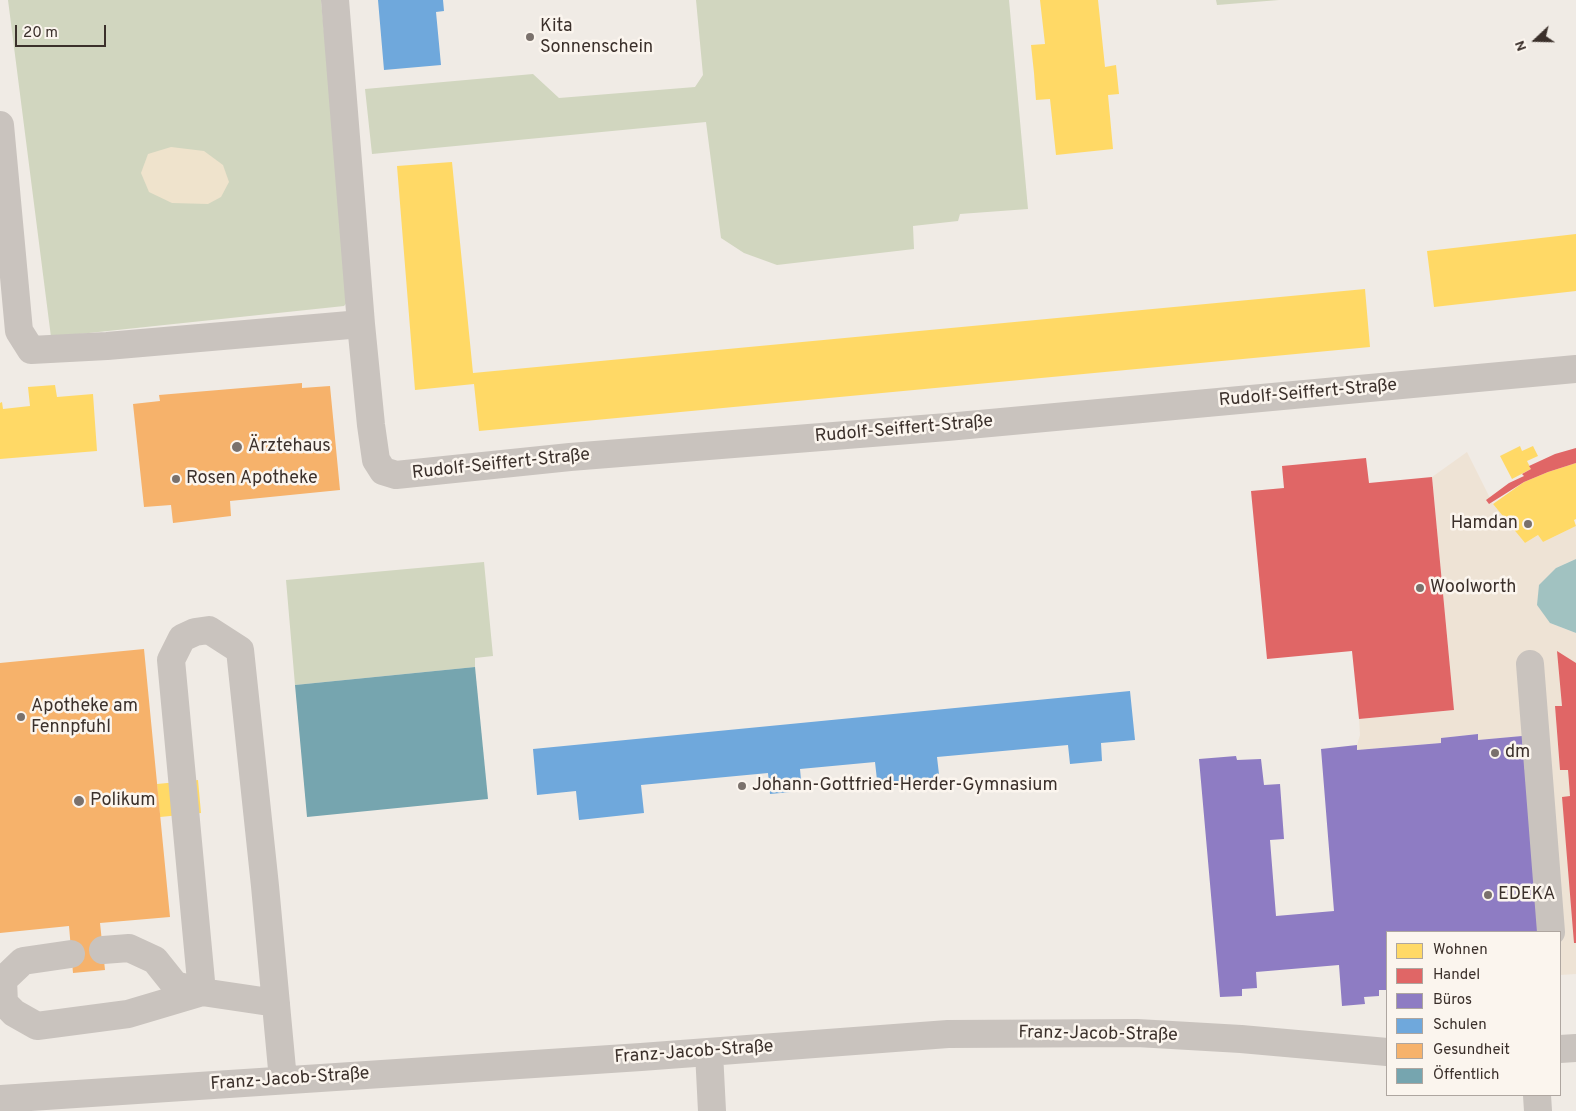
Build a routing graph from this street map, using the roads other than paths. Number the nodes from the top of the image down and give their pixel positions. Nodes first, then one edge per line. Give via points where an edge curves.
1 (335, 0) edge
2 (0, 125) edge
3 (361, 324) junction
4 (1576, 369) edge
5 (1530, 664) dead end
6 (1551, 931) edge
7 (103, 950) dead end
8 (71, 954) dead end
9 (202, 992) junction
10 (276, 1003) junction
11 (708, 1052) junction
12 (1386, 1052) edge
13 (283, 1080) junction
14 (1537, 1096) edge
15 (0, 1099) edge
16 (712, 1111) edge
17 (1538, 1111) edge

1 - 3 street, Rudolf-Seiffert-Straße
2 - 3 street via 20,332 31,350
3 - 4 street, Rudolf-Seiffert-Straße via 376,460 382,471 396,475
5 - 6 street
7 - 9 street via 129,948 155,960 175,986
8 - 9 street via 23,961 3,980 4,1003 37,1026 128,1014
9 - 10 street
9 - 10 street via 171,660 182,638 209,630 240,650
10 - 13 street
11 - 12 street, Franz-Jacob-Straße via 948,1034 1137,1033 1250,1039
11 - 13 street, Franz-Jacob-Straße
11 - 16 street
13 - 15 street, Franz-Jacob-Straße
14 - 17 street

